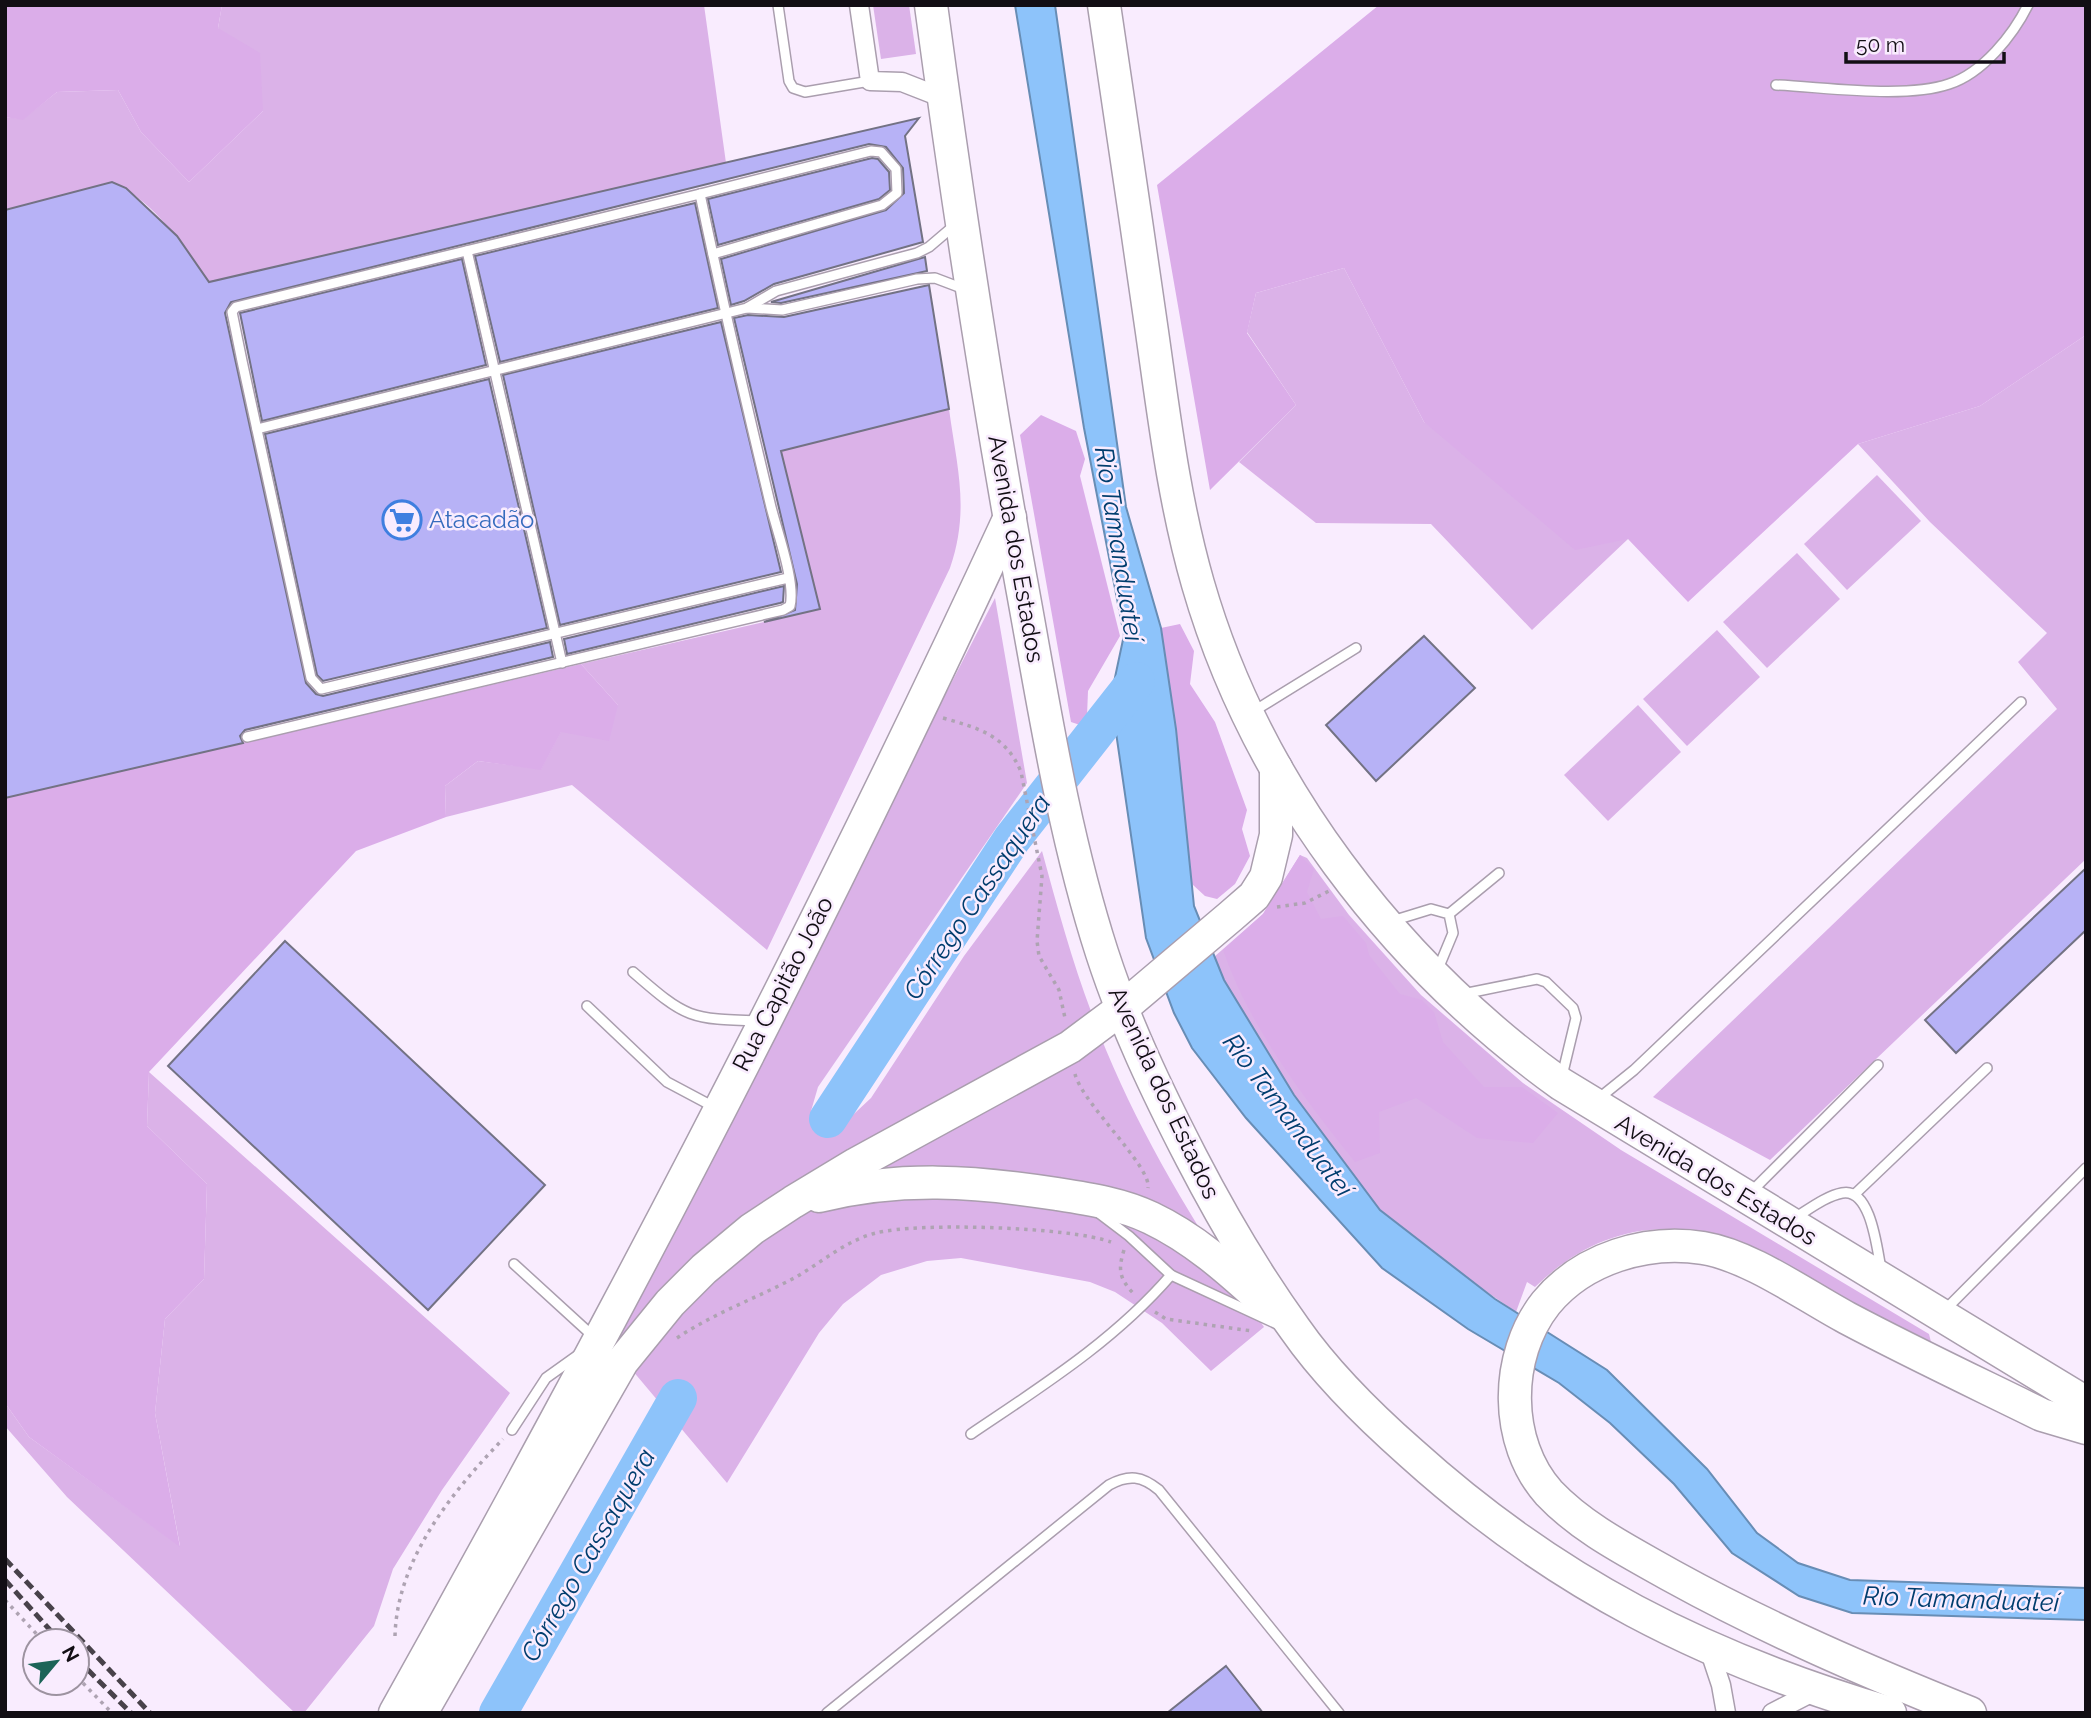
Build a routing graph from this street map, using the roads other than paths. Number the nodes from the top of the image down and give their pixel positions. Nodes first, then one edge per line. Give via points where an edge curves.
1 (778, 5) edge
2 (859, 5) edge
3 (931, 5) edge
4 (1104, 5) edge
5 (2028, 5) edge
6 (870, 81) junction
7 (1776, 85) dead end
8 (943, 98) junction
9 (700, 194) junction
10 (962, 218) junction
11 (467, 251) junction
12 (713, 254) junction
13 (972, 292) junction
14 (747, 307) junction
15 (725, 313) junction
16 (495, 371) junction
17 (257, 429) junction
18 (1010, 517) junction
19 (788, 578) junction
20 (554, 631) junction
21 (1356, 648) dead end
22 (562, 663) junction
23 (2021, 702) dead end
24 (1250, 713) junction
25 (247, 737) dead end
26 (1276, 767) junction
27 (1499, 873) dead end
28 (1449, 914) junction
29 (1386, 923) junction
30 (634, 972) dead end
31 (1444, 987) junction
32 (587, 1006) dead end
33 (1121, 1009) junction
34 (765, 1021) junction
35 (1878, 1065) dead end
36 (1987, 1068) dead end
37 (1561, 1084) junction
38 (1591, 1104) junction
39 (719, 1109) junction
40 (2086, 1168) edge
41 (1856, 1194) junction
42 (1079, 1198) junction
43 (1745, 1198) junction
44 (793, 1202) junction
45 (1786, 1222) junction
46 (514, 1264) dead end
47 (1171, 1275) junction
48 (1884, 1281) junction
49 (1940, 1315) junction
50 (1297, 1332) junction
51 (600, 1342) junction
52 (2086, 1403) edge
53 (2086, 1429) edge
54 (512, 1430) road end
55 (971, 1434) dead end
56 (556, 1453) junction
57 (1709, 1649) junction
58 (1815, 1690) junction
59 (395, 1713) edge
60 (421, 1713) edge
61 (827, 1713) edge
62 (1339, 1713) edge
63 (1727, 1713) edge
64 (1772, 1713) edge
65 (1890, 1713) edge
66 (1970, 1713) edge

1 - 6 lane via 793,88 804,92
2 - 6 street
3 - 8 highway, Avenida dos Estados
4 - 24 highway, Avenida dos Estados via 1175,492 1198,586
5 - 7 lane via 2004,41 1967,76 1952,83 1887,90
6 - 8 street via 902,82
8 - 10 highway, Avenida dos Estados
9 - 11 lane
9 - 12 lane
9 - 12 lane via 871,151 881,152 896,169 897,193 882,205
10 - 13 highway, Avenida dos Estados
10 - 14 lane via 917,253 776,291
11 - 16 lane
11 - 17 lane via 233,309
12 - 15 lane
13 - 14 lane via 935,278 917,279 782,310
13 - 18 highway, Avenida dos Estados
14 - 15 lane
15 - 16 lane
15 - 19 lane
16 - 17 lane
16 - 20 lane
17 - 20 lane via 315,686 328,689
18 - 33 highway, Avenida dos Estados via 1065,824
18 - 34 highway, Rua Capitão João via 921,709
19 - 20 lane
19 - 22 lane via 793,597 783,611
20 - 22 lane
21 - 24 lane
22 - 25 lane
23 - 38 lane via 1634,1070
24 - 26 highway, Avenida dos Estados
26 - 29 highway, Avenida dos Estados via 1348,878
26 - 33 highway via 1276,835 1266,877 1243,906
27 - 28 lane
28 - 29 lane via 1431,909
28 - 31 lane via 1453,933
29 - 31 highway, Avenida dos Estados
30 - 34 lane via 687,1014
31 - 37 highway, Avenida dos Estados via 1510,1047
31 - 37 lane via 1527,979 1546,982 1576,1018
32 - 39 lane via 667,1082
33 - 44 highway via 1051,1059
33 - 50 highway, Avenida dos Estados via 1167,1111 1221,1213
34 - 39 highway, Rua Capitão João
35 - 43 lane
36 - 41 lane
37 - 38 highway, Avenida dos Estados
38 - 43 highway, Avenida dos Estados
39 - 51 highway, Rua Capitão João
40 - 49 lane
41 - 45 lane via 1836,1195
41 - 48 lane via 1869,1214
42 - 44 highway via 1001,1184 900,1182
42 - 47 lane
42 - 50 highway via 1138,1213 1185,1237
43 - 45 highway, Avenida dos Estados
44 - 56 highway via 752,1229 670,1303
45 - 48 highway, Avenida dos Estados
46 - 51 lane
47 - 50 lane
47 - 55 lane via 1093,1351
48 - 49 highway, Avenida dos Estados
49 - 52 highway, Avenida dos Estados
50 - 57 highway, Avenida dos Estados via 1384,1429 1458,1494 1582,1584
51 - 54 lane via 551,1373
51 - 56 highway, Rua Capitão João
53 - 66 highway via 2042,1415 1780,1280 1705,1249 1645,1247 1580,1273 1541,1310 1528,1339 1513,1401 1518,1436 1548,1491 1572,1514 1619,1546 1738,1612 1854,1667
56 - 59 highway
56 - 60 highway
57 - 58 highway, Avenida dos Estados
57 - 63 street
58 - 64 street
58 - 65 highway, Avenida dos Estados
61 - 62 lane via 1109,1485 1132,1477 1146,1479 1160,1490

